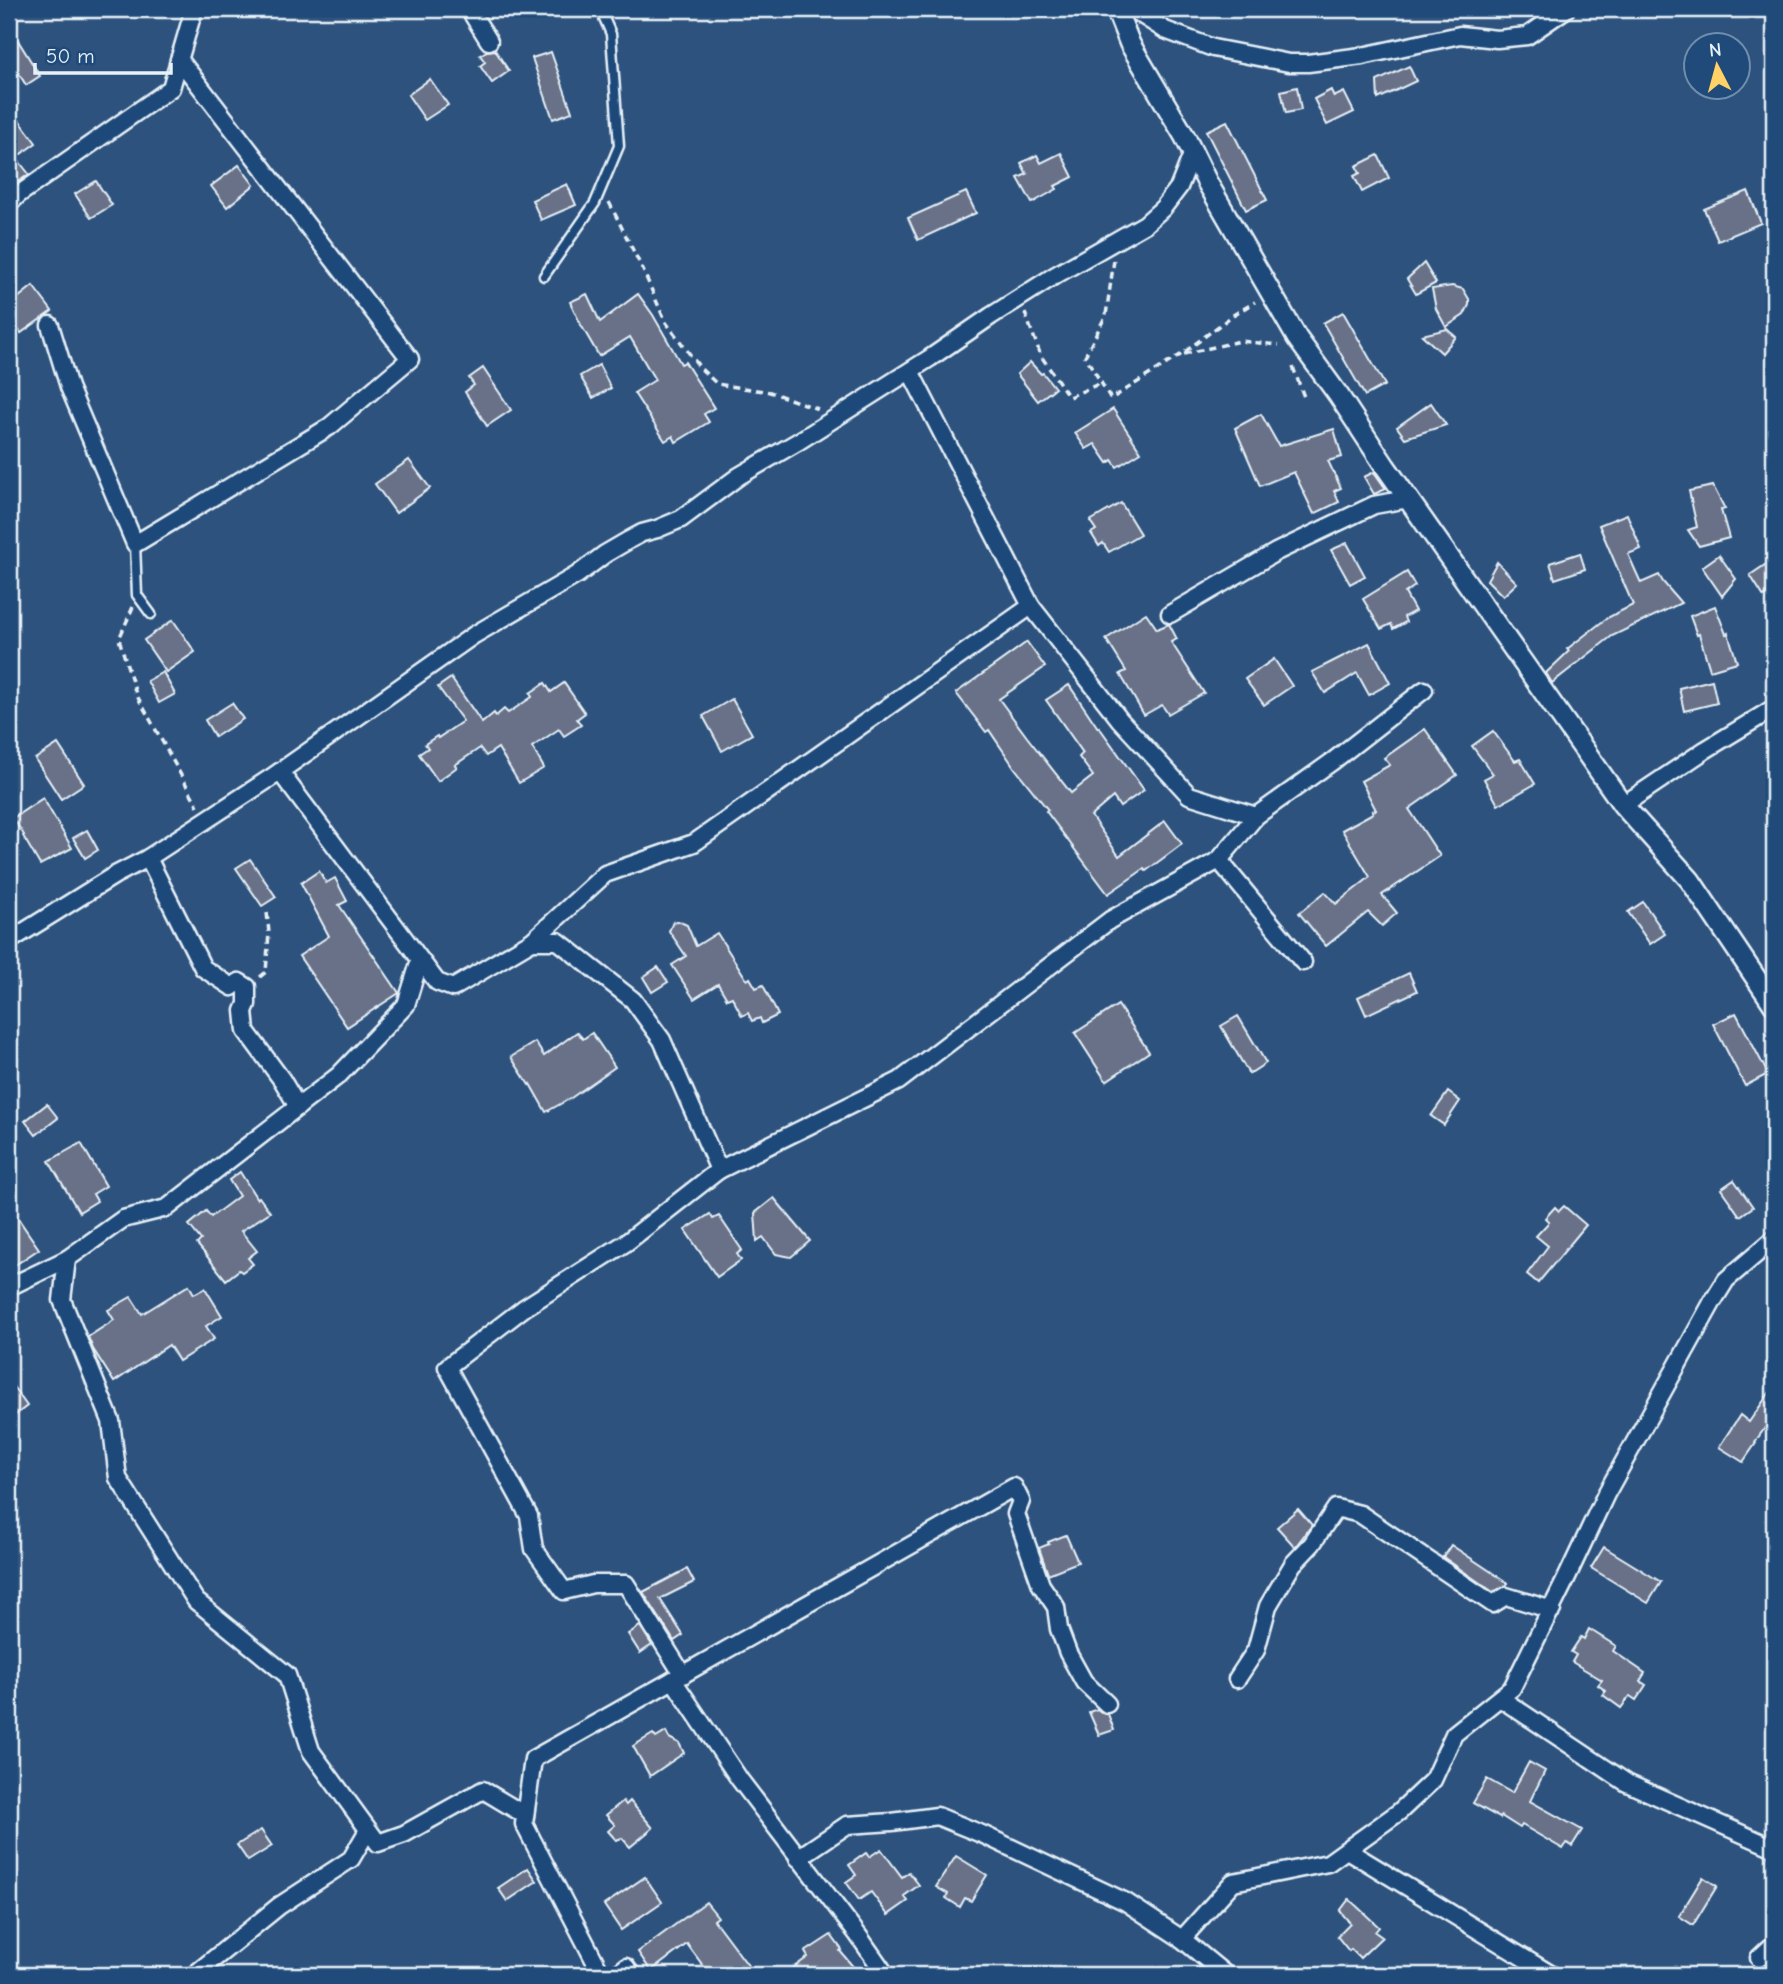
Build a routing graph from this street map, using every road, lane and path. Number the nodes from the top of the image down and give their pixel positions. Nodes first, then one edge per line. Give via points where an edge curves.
1 (194, 9) edge
2 (469, 9) edge
3 (600, 9) edge
4 (1116, 9) edge
5 (1566, 9) edge
6 (1142, 11) edge
7 (489, 41) dead end
8 (179, 59) junction
9 (1193, 152) junction
10 (1207, 183) junction
11 (1179, 187) junction
12 (602, 188) junction
13 (9, 204) edge
14 (1116, 241) junction
15 (544, 276) dead end
16 (1020, 298) junction
17 (1283, 315) junction
18 (50, 325) dead end
19 (1286, 346) dead end
20 (1182, 354) junction
21 (1290, 359) dead end
22 (910, 371) junction
23 (1101, 383) junction
24 (1304, 397) dead end
25 (839, 416) junction
26 (1408, 499) junction
27 (135, 544) junction
28 (138, 596) junction
29 (1031, 606) junction
30 (151, 614) dead end
31 (1170, 614) dead end
32 (1424, 690) dead end
33 (1774, 708) edge
34 (280, 772) junction
35 (1623, 805) junction
36 (1255, 816) junction
37 (206, 820) junction
38 (148, 858) junction
39 (1219, 860) junction
40 (267, 912) dead end
41 (9, 941) edge
42 (531, 941) junction
43 (420, 960) junction
44 (1303, 962) dead end
45 (247, 987) junction
46 (1774, 1005) edge
47 (298, 1107) junction
48 (719, 1170) junction
49 (1774, 1239) edge
50 (66, 1259) junction
51 (9, 1287) edge
52 (1552, 1610) junction
53 (678, 1677) junction
54 (1237, 1679) dead end
55 (1500, 1698) junction
56 (1107, 1704) dead end
57 (525, 1815) junction
58 (368, 1830) junction
59 (1774, 1848) edge
60 (1347, 1850) junction
61 (798, 1858) junction
62 (1182, 1940) junction
63 (1774, 1944) edge
64 (1759, 1958) dead end
65 (194, 1975) edge
66 (602, 1975) edge
67 (616, 1975) edge
68 (632, 1975) edge
69 (886, 1975) edge
70 (1226, 1975) edge
71 (1552, 1975) edge

1 - 8 street
2 - 7 street
3 - 12 lane via 611,34 619,146
4 - 9 street via 1130,44
5 - 6 street via 1527,36 1460,35 1308,63 1213,48 1165,30
8 - 13 street via 171,88
8 - 27 street via 410,359 329,427
9 - 10 street
9 - 11 street
10 - 11 street
10 - 17 street
11 - 14 street via 1145,225
12 - 15 lane
12 - 25 path via 664,321 701,369 717,384 770,393
14 - 16 street
14 - 23 path via 1106,315 1085,356
16 - 22 street
16 - 23 path via 1041,356 1069,397
17 - 20 path via 1255,302
17 - 26 street
18 - 27 street via 69,387
19 - 20 path via 1240,341
20 - 23 path via 1111,399
21 - 24 path
22 - 25 street
22 - 29 street
25 - 34 street via 739,476 681,519 629,540 474,635
26 - 31 street via 1374,505 1276,552
26 - 35 street
27 - 28 lane
28 - 30 lane
28 - 37 path via 120,639 136,694
29 - 36 street via 1119,720 1189,795
29 - 42 street via 694,843 606,874
32 - 36 street
33 - 35 street
34 - 37 street
34 - 43 street
35 - 46 street via 1690,880
36 - 39 street
37 - 38 street
38 - 41 street
38 - 45 street via 203,968 232,988 239,982
39 - 44 street
39 - 48 street via 1110,920 899,1081
40 - 45 path via 266,972
42 - 43 street via 453,988 437,982
42 - 48 street via 558,941 633,1000 662,1040
43 - 47 street via 406,1005 339,1075
45 - 47 street via 246,1031
47 - 50 street via 167,1208 123,1219
48 - 53 street via 627,1242 524,1308 447,1367 529,1516 534,1549 564,1591 593,1584 626,1584
49 - 52 street via 1726,1280 1713,1301 1606,1494
50 - 51 street
50 - 58 street via 62,1300 111,1421 118,1478 196,1601 287,1675 311,1751
52 - 54 street via 1506,1596 1493,1604 1360,1514 1336,1508 1268,1606 1256,1650
52 - 55 street via 1512,1688
53 - 56 street via 1014,1487 1021,1501 1016,1514 1041,1585 1056,1607 1068,1653 1084,1682
53 - 57 street via 533,1759
53 - 61 street via 740,1780
55 - 59 street via 1627,1783
55 - 60 street via 1454,1734 1433,1780
57 - 58 street via 483,1790 404,1835 378,1843
57 - 66 street via 524,1824
58 - 65 street via 351,1859 279,1906
60 - 62 street via 1328,1863 1233,1882
60 - 71 street
61 - 62 street via 847,1825 937,1816 1126,1902
61 - 69 street
62 - 70 street
63 - 64 street
67 - 68 street via 626,1967

